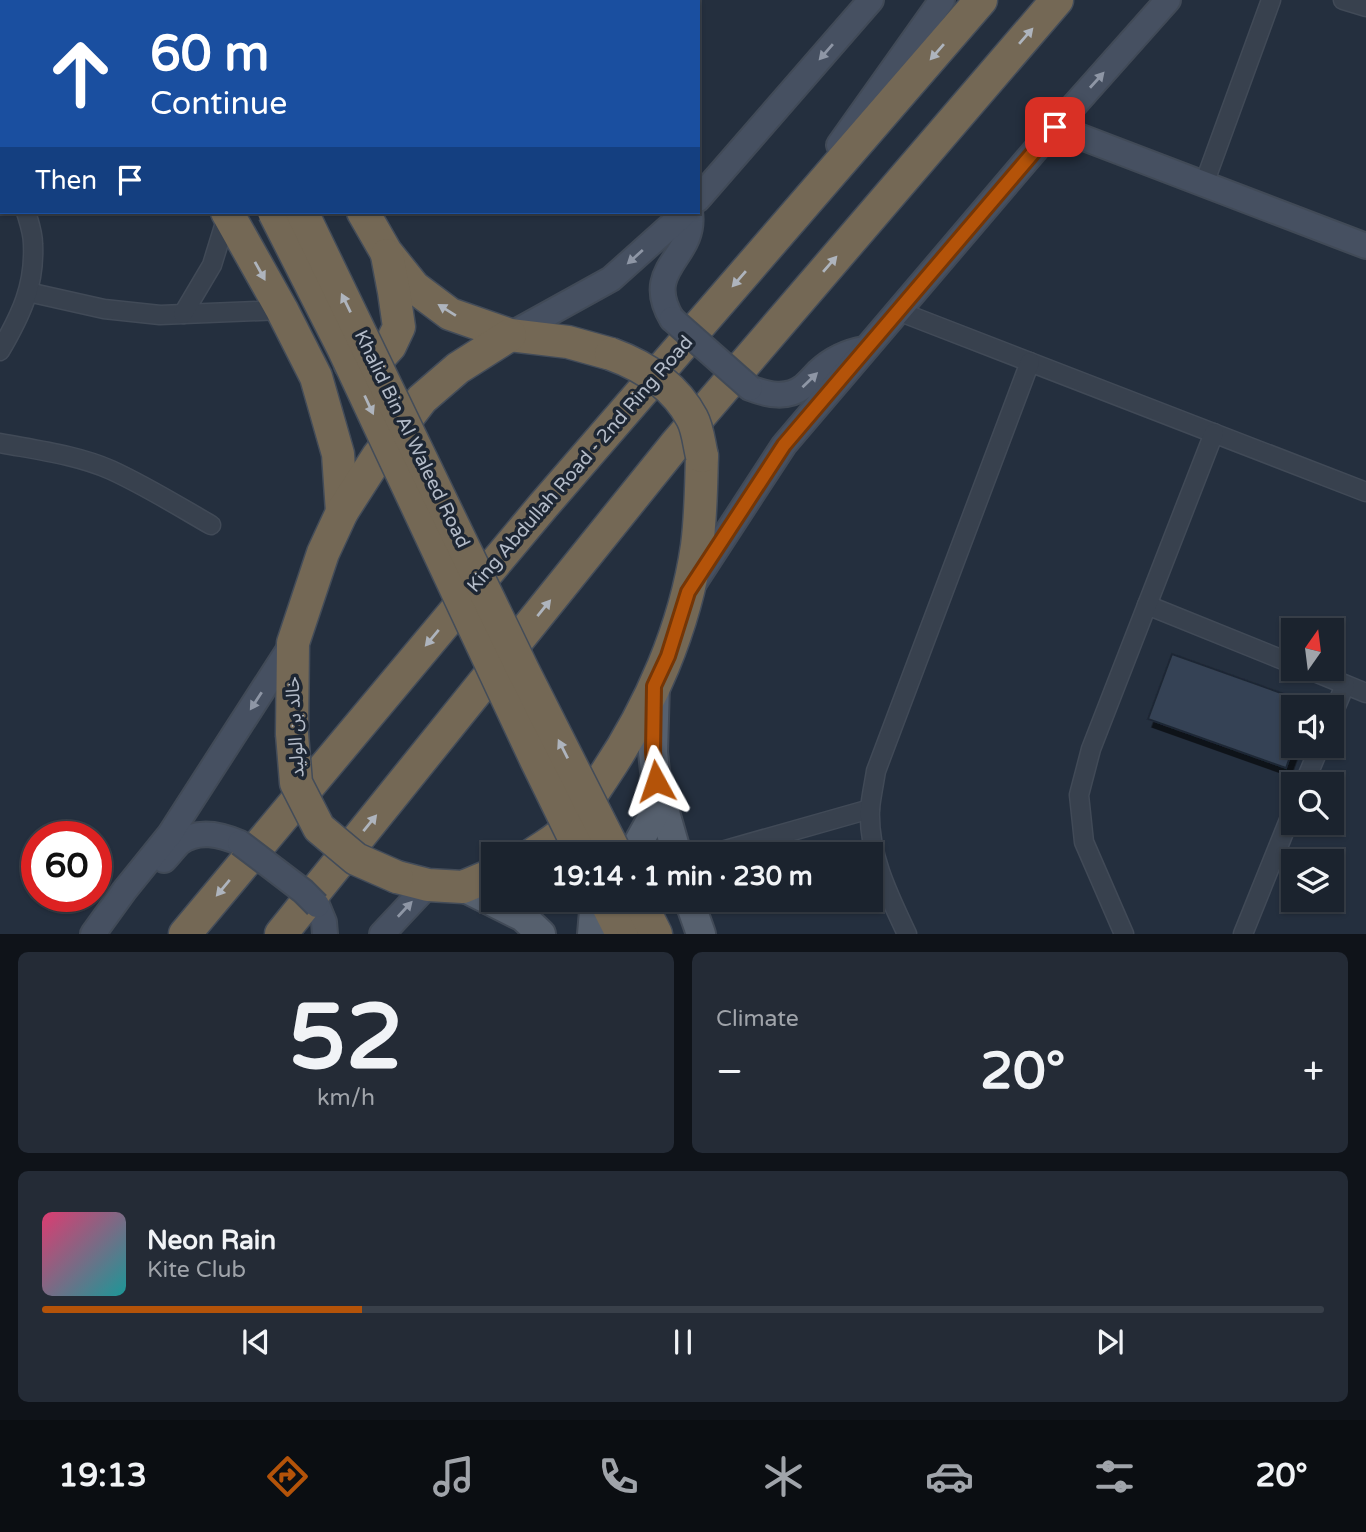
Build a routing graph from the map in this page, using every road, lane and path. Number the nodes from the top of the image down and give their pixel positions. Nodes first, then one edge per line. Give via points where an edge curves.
1 (871, 0) edge
2 (942, 0) edge
3 (981, 0) edge
4 (1057, 0) edge
5 (1168, 0) edge
6 (1271, 0) edge
7 (1343, 0) edge
8 (1366, 7) edge
9 (1055, 127) junction
10 (1204, 184) junction
11 (700, 197) edge
12 (26, 214) edge
13 (226, 214) edge
14 (228, 214) edge
15 (275, 214) edge
16 (303, 214) edge
17 (364, 214) edge
18 (686, 214) edge
19 (688, 214) edge
20 (1366, 246) edge
21 (765, 249) junction
22 (386, 252) junction
23 (28, 292) junction
24 (898, 311) junction
25 (183, 314) junction
26 (288, 322) junction
27 (510, 335) junction
28 (866, 348) junction
29 (0, 351) edge
30 (1030, 362) junction
31 (1213, 433) junction
32 (0, 443) edge
33 (1366, 492) edge
34 (342, 513) junction
35 (211, 525) dead end
36 (688, 592) junction
37 (1147, 605) junction
38 (293, 643) junction
39 (1281, 659) edge
40 (1336, 681) edge
41 (1345, 685) junction
42 (654, 686) junction
43 (1366, 693) edge
44 (1341, 695) edge
45 (661, 802) junction
46 (870, 809) junction
47 (1283, 835) edge
48 (551, 842) edge
49 (576, 842) edge
50 (610, 842) edge
51 (639, 842) edge
52 (673, 842) edge
53 (753, 842) edge
54 (481, 879) edge
55 (428, 885) junction
56 (463, 887) junction
57 (124, 891) junction
58 (594, 912) edge
59 (610, 912) edge
60 (645, 912) edge
61 (694, 912) edge
62 (93, 933) edge
63 (185, 933) edge
64 (281, 933) edge
65 (325, 933) edge
66 (382, 933) edge
67 (541, 933) edge
68 (592, 933) edge
69 (622, 933) edge
70 (656, 933) edge
71 (701, 933) edge
72 (907, 933) edge
73 (1124, 933) edge
74 (1243, 933) edge

1 -> 11 main road
2 - 21 main road
3 -> 21 highway, King Abdullah Road - 2nd Ring Road
64 -> 4 highway via 676,444
9 -> 5 main road
6 - 10 street
7 - 8 street
9 - 10 main road
9 - 24 main road
10 - 20 main road
12 - 23 street via 33,242
13 - 25 street via 212,265
14 -> 26 highway, خالد بن الوليد
15 -> 49 highway, Khalid Bin Al Waleed Road, bridge
50 -> 16 highway, Khalid Bin Al Waleed Road, bridge
17 - 22 highway
18 -> 27 main road via 611,279
19 -> 28 main road, bridge via 691,229 664,279 664,300 672,319 750,388 772,395 794,393 829,363
21 -> 63 highway, King Abdullah Road - 2nd Ring Road via 542,506
22 - 26 highway via 399,327 379,358 359,366 331,359
27 -> 22 highway via 450,314 414,287
23 - 25 street via 104,309
23 - 29 street
24 - 28 main road
24 - 30 street
25 - 26 street
26 - 34 highway, خالد بن الوليد via 316,377 338,454
27 - 34 highway, خالد بن الوليد via 458,368 422,400 378,456
27 - 36 highway, bridge via 568,342 611,354 644,369 684,405 694,421 702,456 698,536
28 - 36 main road via 784,445
30 - 31 street
30 - 46 street via 876,771
31 - 33 street
31 - 37 street
32 - 35 street via 109,469
34 - 38 highway, خالد بن الوليد via 323,553
36 - 42 highway
37 - 39 street
37 - 73 street via 1091,749 1079,795 1084,842
38 - 55 highway, خالد بن الوليد, bridge via 296,783 319,828 356,859
38 -> 57 main road via 170,834
40 - 41 street
41 - 43 street
41 - 44 street
42 - 45 main road via 653,752
42 - 48 highway via 622,749 577,815
45 - 51 main road
45 - 52 main road
46 - 53 street
46 - 72 street via 872,844 882,881
47 - 74 street
54 - 56 highway, خالد بن الوليد
55 - 56 highway, خالد بن الوليد
66 -> 55 main road
56 - 67 main road, خالد بن الوليد via 523,917
57 - 62 main road
57 - 65 main road, bridge via 178,844 202,834 216,834 240,843 303,891 317,905
58 - 68 main road
59 - 69 highway
60 - 70 highway
61 - 71 main road

